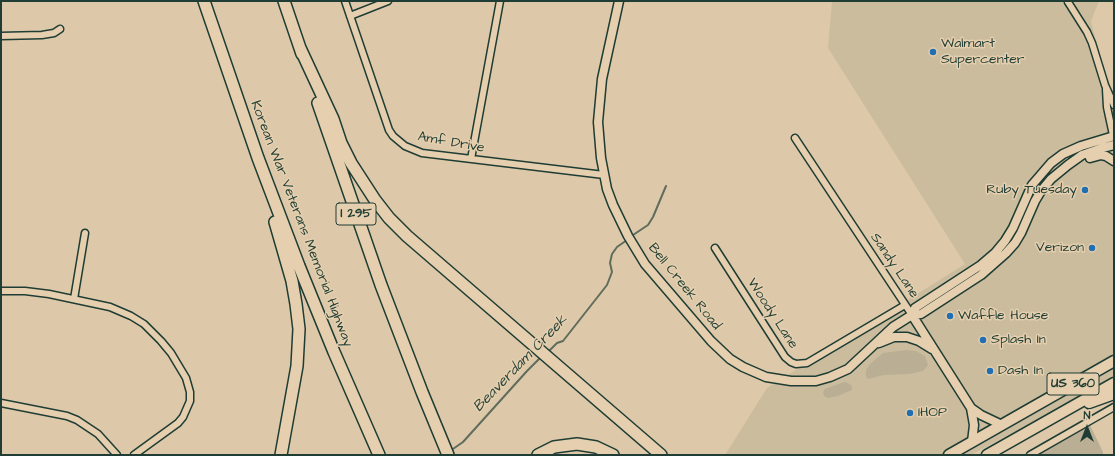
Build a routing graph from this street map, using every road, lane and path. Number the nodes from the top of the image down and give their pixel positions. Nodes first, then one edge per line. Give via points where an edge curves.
1 (204, 1) edge
2 (284, 1) edge
3 (345, 1) edge
4 (388, 1) edge
5 (500, 1) edge
6 (619, 1) edge
7 (1068, 2) dead end
8 (350, 16) junction
9 (60, 28) dead end
10 (1, 36) edge
11 (300, 48) junction
12 (1106, 85) junction
13 (1114, 105) edge
14 (794, 138) dead end
15 (1114, 138) edge
16 (1114, 145) edge
17 (258, 158) junction
18 (471, 160) junction
19 (1114, 161) edge
20 (1068, 165) junction
21 (604, 175) junction
22 (85, 233) dead end
23 (715, 248) dead end
24 (1, 291) edge
25 (74, 299) junction
26 (905, 305) junction
27 (912, 316) junction
28 (870, 348) junction
29 (934, 350) junction
30 (1114, 361) edge
31 (1114, 383) edge
32 (1114, 394) edge
33 (1, 403) edge
34 (1114, 407) edge
35 (971, 408) junction
36 (1063, 412) junction
37 (1002, 425) junction
38 (972, 442) junction
39 (117, 455) edge
40 (134, 455) edge
41 (281, 455) edge
42 (379, 455) edge
43 (448, 455) edge
44 (538, 455) edge
45 (613, 455) edge
46 (661, 455) edge
47 (949, 455) edge
48 (987, 455) edge
49 (1030, 455) edge

1 - 17 highway, Korean War Veterans Memorial Highway
2 - 11 highway, I 295
3 - 8 street, Amf Drive
4 - 8 street
5 - 18 street
6 - 21 street, Bell Creek Road via 599,100 599,140
7 - 12 street via 1087,32
8 - 18 street, Amf Drive via 389,130 394,136 415,151
9 - 10 street via 54,33 42,35
11 - 43 highway, I 295 via 379,278
11 - 46 highway via 351,163 389,218
12 - 13 street
12 - 15 street via 1107,106
14 - 26 street, Sandy Lane
15 - 27 street, Bell Creek Road via 1081,146 1051,163 1032,185 1013,228 995,253 982,265 915,308
16 - 20 street, Bell Creek Road via 1082,155
17 - 41 highway via 295,295 298,319 297,366
17 - 42 highway, Korean War Veterans Memorial Highway via 319,316
18 - 21 street, Amf Drive
19 - 20 street via 1101,155
20 - 27 street, Bell Creek Road via 1041,191 1021,233 1006,253 981,275 921,314
21 - 28 street, Bell Creek Road via 618,218 645,264 719,349 742,367 778,380 824,379 848,369
22 - 25 street
23 - 26 street, Woody Lane via 785,357 796,364 807,363
24 - 25 street via 25,291
25 - 40 street via 110,307 144,324 162,341 186,378 190,401 183,417 173,428
26 - 27 street, Sandy Lane
27 - 28 street, Bell Creek Road via 887,332
27 - 29 street, Sandy Lane
28 - 29 street via 887,339 900,337 914,339
29 - 35 street, Sandy Lane
30 - 37 highway, US 360
31 - 36 highway, US 360
32 - 36 highway
33 - 39 street via 78,420 98,434
34 - 49 street
35 - 37 street, Sandy Lane
35 - 38 street, Sandy Lane via 974,425
36 - 48 highway, US 360
37 - 38 highway, US 360
38 - 47 highway, US 360
44 - 45 highway via 554,447 577,444 596,447

